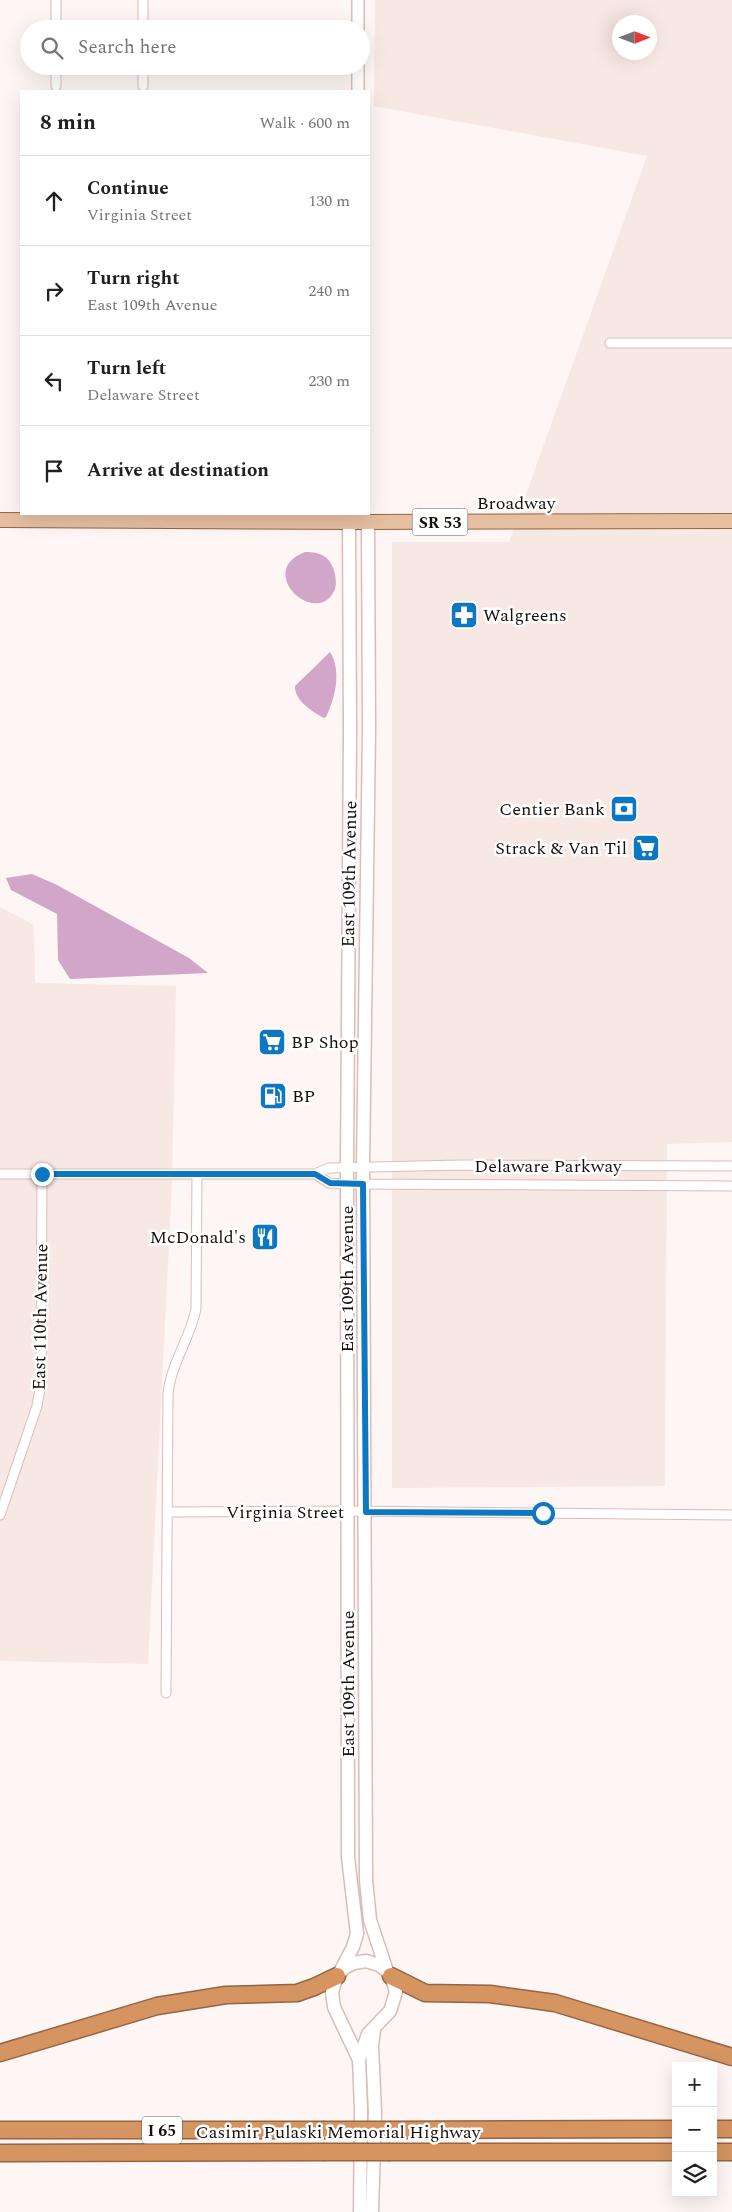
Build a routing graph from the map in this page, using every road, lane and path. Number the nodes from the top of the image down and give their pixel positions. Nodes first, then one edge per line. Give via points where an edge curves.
1 (56, 0) edge
2 (143, 0) edge
3 (358, 0) edge
4 (56, 20) edge
5 (143, 20) edge
6 (358, 20) edge
7 (56, 75) edge
8 (143, 75) edge
9 (358, 75) edge
10 (56, 86) dead end
11 (143, 86) dead end
12 (358, 90) edge
13 (610, 343) dead end
14 (732, 343) edge
15 (349, 518) edge
16 (368, 518) edge
17 (0, 520) edge
18 (732, 520) edge
19 (732, 1166) edge
20 (347, 1167) junction
21 (363, 1167) junction
22 (0, 1174) edge
23 (42, 1174) junction
24 (197, 1174) junction
25 (315, 1174) junction
26 (347, 1184) junction
27 (363, 1184) junction
28 (732, 1186) edge
29 (347, 1511) junction
30 (168, 1512) junction
31 (366, 1512) junction
32 (0, 1515) edge
33 (732, 1515) edge
34 (166, 1693) dead end
35 (338, 1974) junction
36 (389, 1974) junction
37 (380, 2021) junction
38 (0, 2052) edge
39 (732, 2058) edge
40 (360, 2060) junction
41 (672, 2129) edge
42 (717, 2129) edge
43 (732, 2129) edge
44 (0, 2130) edge
45 (672, 2152) edge
46 (717, 2152) edge
47 (732, 2152) edge
48 (0, 2153) edge
49 (360, 2212) edge
50 (372, 2212) edge

1 - 4 street
2 - 5 street
3 - 6 street
7 - 10 street
8 - 11 street
9 - 12 street
13 - 14 street
15 - 16 main road, Broadway / SR 53
15 - 17 main road, Broadway / SR 53
15 - 20 main road, East 109th Avenue
16 - 18 main road, Broadway / SR 53
16 - 21 main road, East 109th Avenue via 369,730
19 - 21 street, Delaware Parkway
20 - 21 street, Delaware Parkway
20 - 25 street, Delaware Parkway via 329,1168
20 - 26 main road, East 109th Avenue
21 - 27 main road, East 109th Avenue
22 - 23 street
23 - 24 street
23 - 32 street, East 110th Avenue via 41,1383 37,1406
24 - 25 street
24 - 30 street via 196,1309 171,1376 168,1394
25 - 26 street, Delaware Parkway via 330,1183
26 - 27 street, Delaware Parkway
26 - 29 main road, East 109th Avenue
27 - 28 street, Delaware Parkway
27 - 31 main road, East 109th Avenue
29 - 30 street, Virginia Street
29 - 31 street, Virginia Street
29 - 35 main road, East 109th Avenue via 348,1857 357,1931 353,1947
30 - 34 street
31 - 33 street, Virginia Street
31 - 36 main road, East 109th Avenue via 366,1891 372,1927
35 - 36 main road via 354,1963 366,1961 379,1965
35 - 38 highway via 309,1989 290,1994 226,1995 165,2004
35 - 40 main road, East 109th Avenue via 333,1986 333,2001
36 - 37 main road, East 109th Avenue via 395,1988 394,2002
36 - 39 highway via 425,1993 490,1994 555,2003
37 - 40 main road, East 109th Avenue via 366,2036
37 - 50 main road, East 109th Avenue via 374,2030 372,2046 375,2112
40 - 49 main road, East 109th Avenue
41 - 44 highway, Casimir Pulaski Memorial Highway / I 65, bridge
42 - 43 highway
45 - 48 highway, Casimir Pulaski Memorial Highway / I 65, bridge
46 - 47 highway

